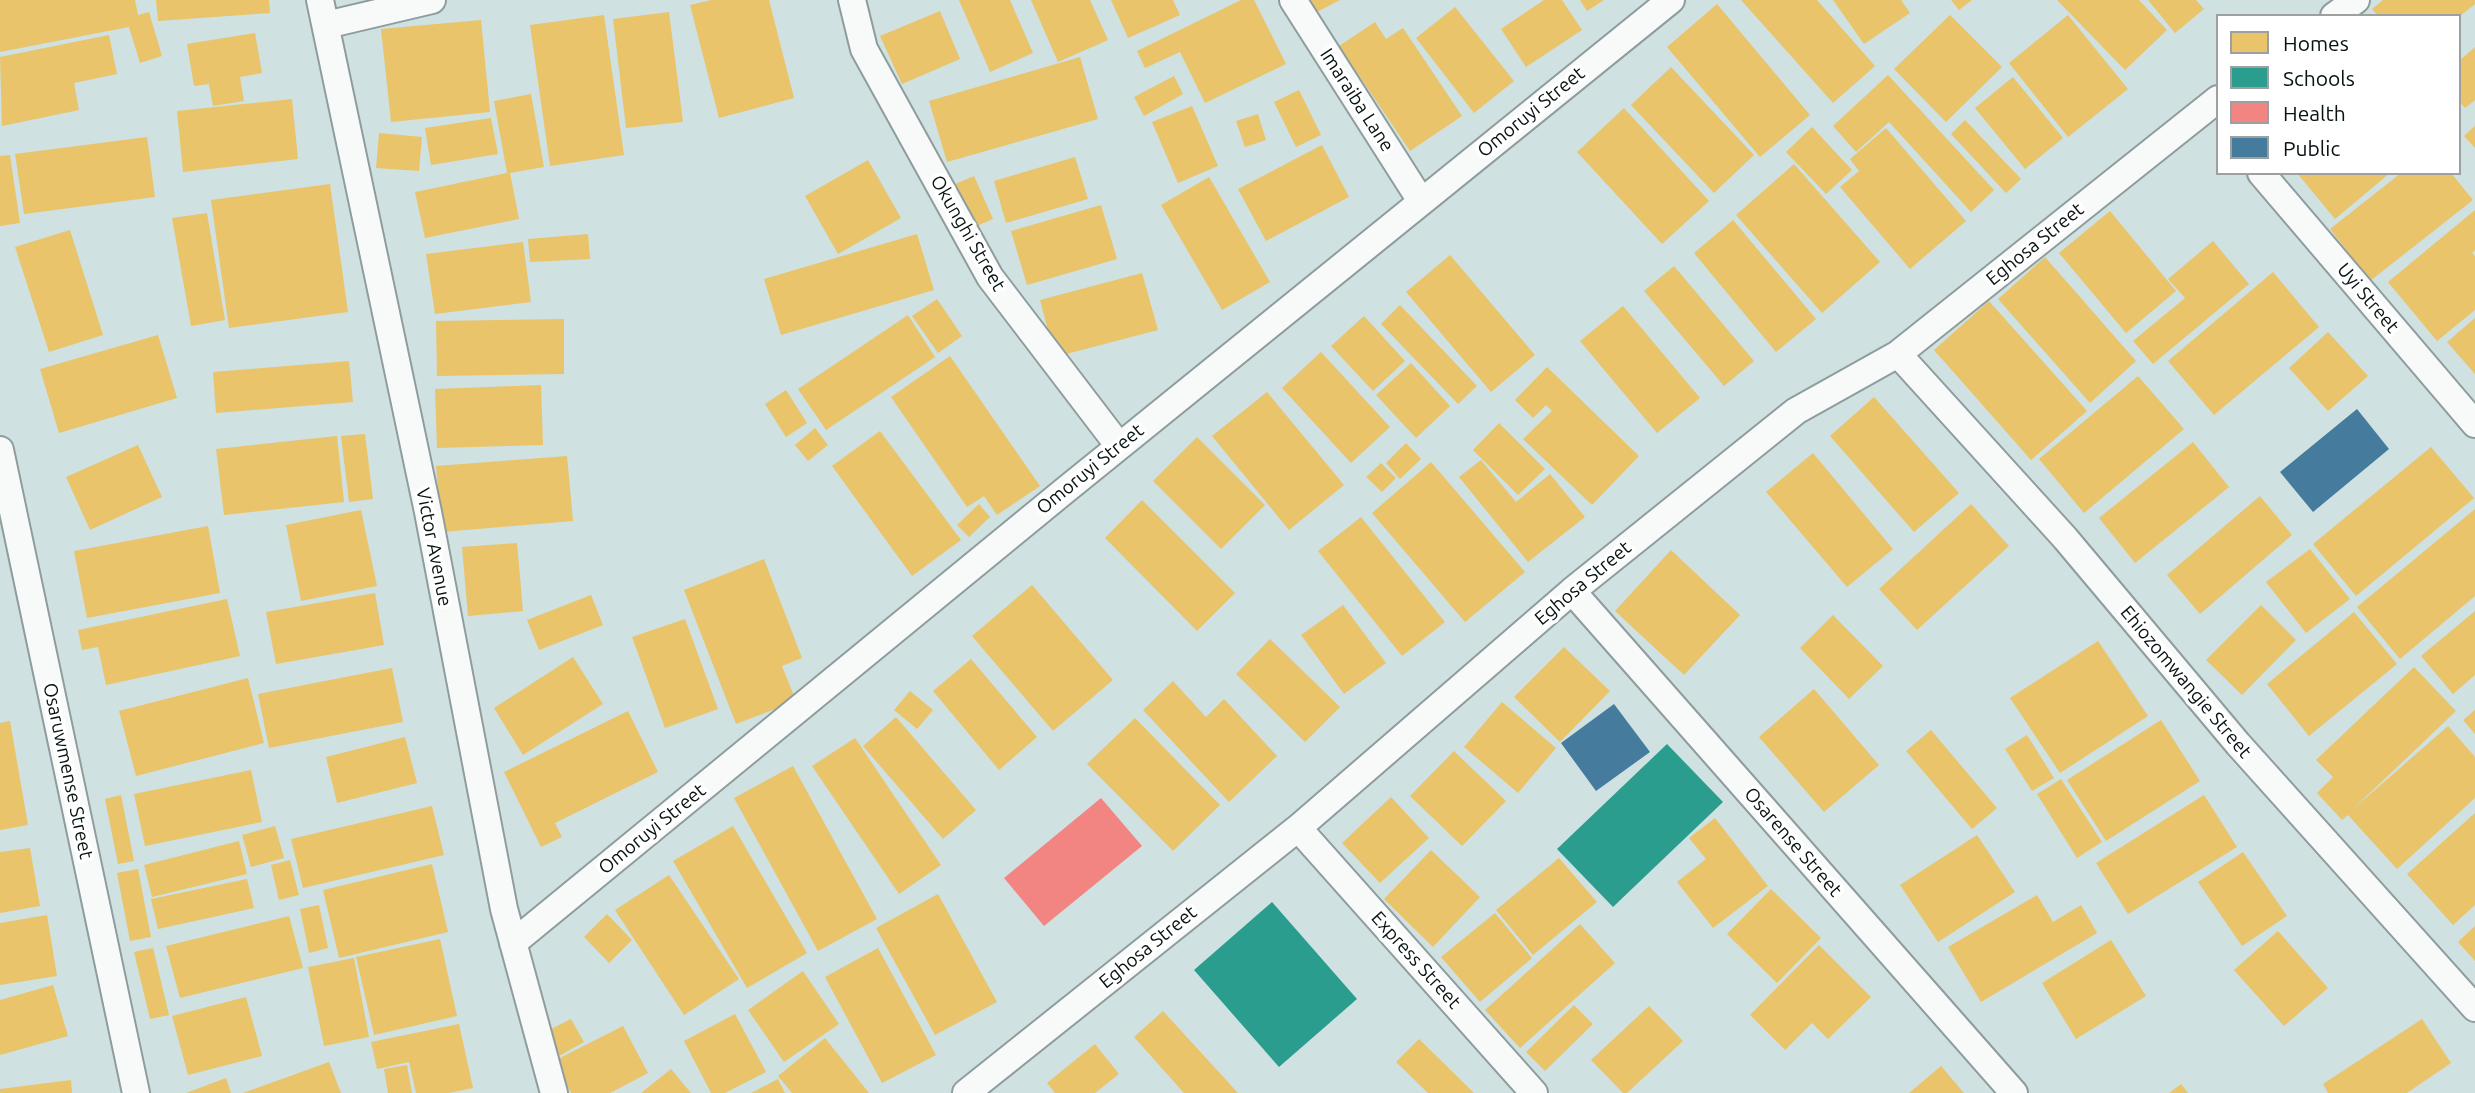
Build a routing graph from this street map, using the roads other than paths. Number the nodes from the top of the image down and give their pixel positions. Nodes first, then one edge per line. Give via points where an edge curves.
1 (432, 0) edge
2 (852, 0) edge
3 (1293, 0) edge
4 (1671, 0) edge
5 (2356, 0) edge
6 (323, 13) edge
7 (2337, 14) edge
8 (2214, 109) edge
9 (2263, 175) edge
10 (1421, 201) junction
11 (1898, 354) junction
12 (2475, 424) edge
13 (1119, 446) junction
14 (0, 450) edge
15 (1572, 591) junction
16 (1297, 828) junction
17 (513, 943) junction
18 (2475, 1008) edge
19 (136, 1093) edge
20 (554, 1093) edge
21 (966, 1093) edge
22 (1534, 1093) edge
23 (2014, 1093) edge

1 - 6 street
2 - 13 street, Okunghi Street via 864,49 990,277
3 - 10 street, Imaraiba Lane
4 - 10 street, Omoruyi Street
5 - 7 street
6 - 17 street, Victor Avenue
8 - 11 street, Eghosa Street
9 - 12 street, Uyi Street
10 - 13 street, Omoruyi Street
11 - 15 street, Eghosa Street via 1796,411
11 - 18 street, Ehiozomwangie Street
13 - 17 street, Omoruyi Street
14 - 19 street, Osaruwmense Street
15 - 16 street, Eghosa Street
15 - 23 street, Osarense Street
16 - 21 street, Eghosa Street
16 - 22 street, Express Street
17 - 20 street, Victor Avenue

